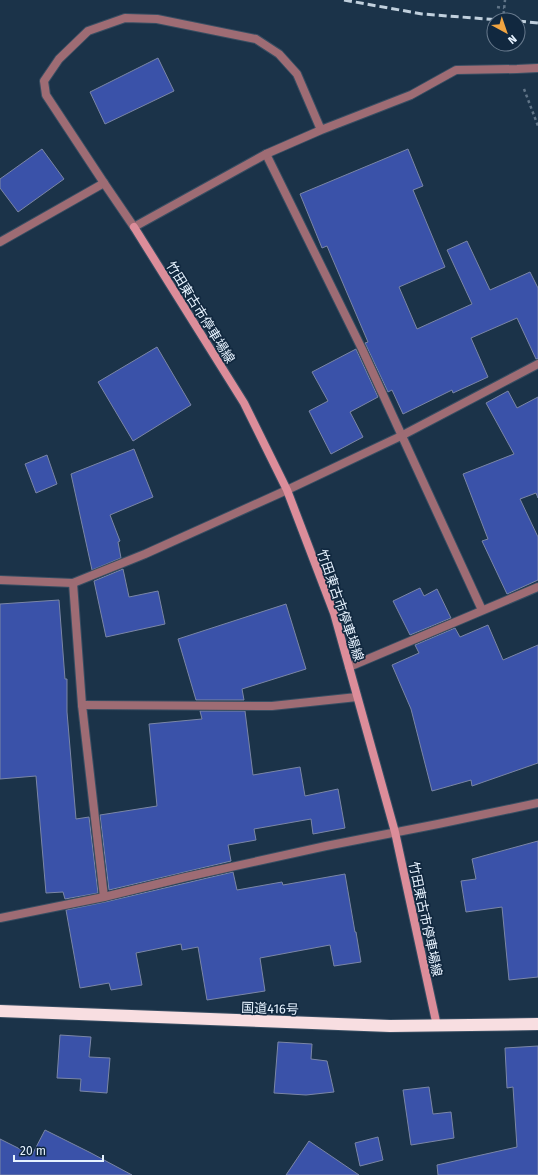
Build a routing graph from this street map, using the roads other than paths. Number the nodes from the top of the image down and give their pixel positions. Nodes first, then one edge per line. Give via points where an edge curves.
1 (538, 68) edge
2 (321, 130) junction
3 (266, 154) junction
4 (104, 183) junction
5 (134, 227) junction
6 (0, 242) edge
7 (538, 364) edge
8 (402, 436) junction
9 (287, 490) junction
10 (0, 580) edge
11 (73, 583) junction
12 (538, 587) edge
13 (482, 610) junction
14 (349, 667) junction
15 (357, 697) junction
16 (82, 705) junction
17 (538, 803) edge
18 (395, 832) junction
19 (104, 897) junction
20 (0, 918) edge
21 (0, 1011) edge
22 (538, 1024) edge
23 (437, 1026) junction

1 - 2 street via 456,70 411,95
2 - 3 street
2 - 4 street via 297,74 279,54 256,39 157,19 125,18 88,31 58,59 44,81 46,95
3 - 5 street
3 - 8 street
4 - 5 street
4 - 6 street
5 - 9 main road, 竹田東古市停車場線 via 244,403
7 - 8 street
8 - 9 street
8 - 13 street
9 - 11 street via 145,554
9 - 14 main road, 竹田東古市停車場線 via 334,613
10 - 11 street
11 - 16 street
12 - 13 street
13 - 14 street
14 - 15 main road, 竹田東古市停車場線
15 - 16 street via 272,706
15 - 18 main road, 竹田東古市停車場線
16 - 19 street
17 - 18 street
18 - 19 street
18 - 23 main road, 竹田東古市停車場線
19 - 20 street
21 - 23 highway, 国道416号
22 - 23 highway, 国道416号

